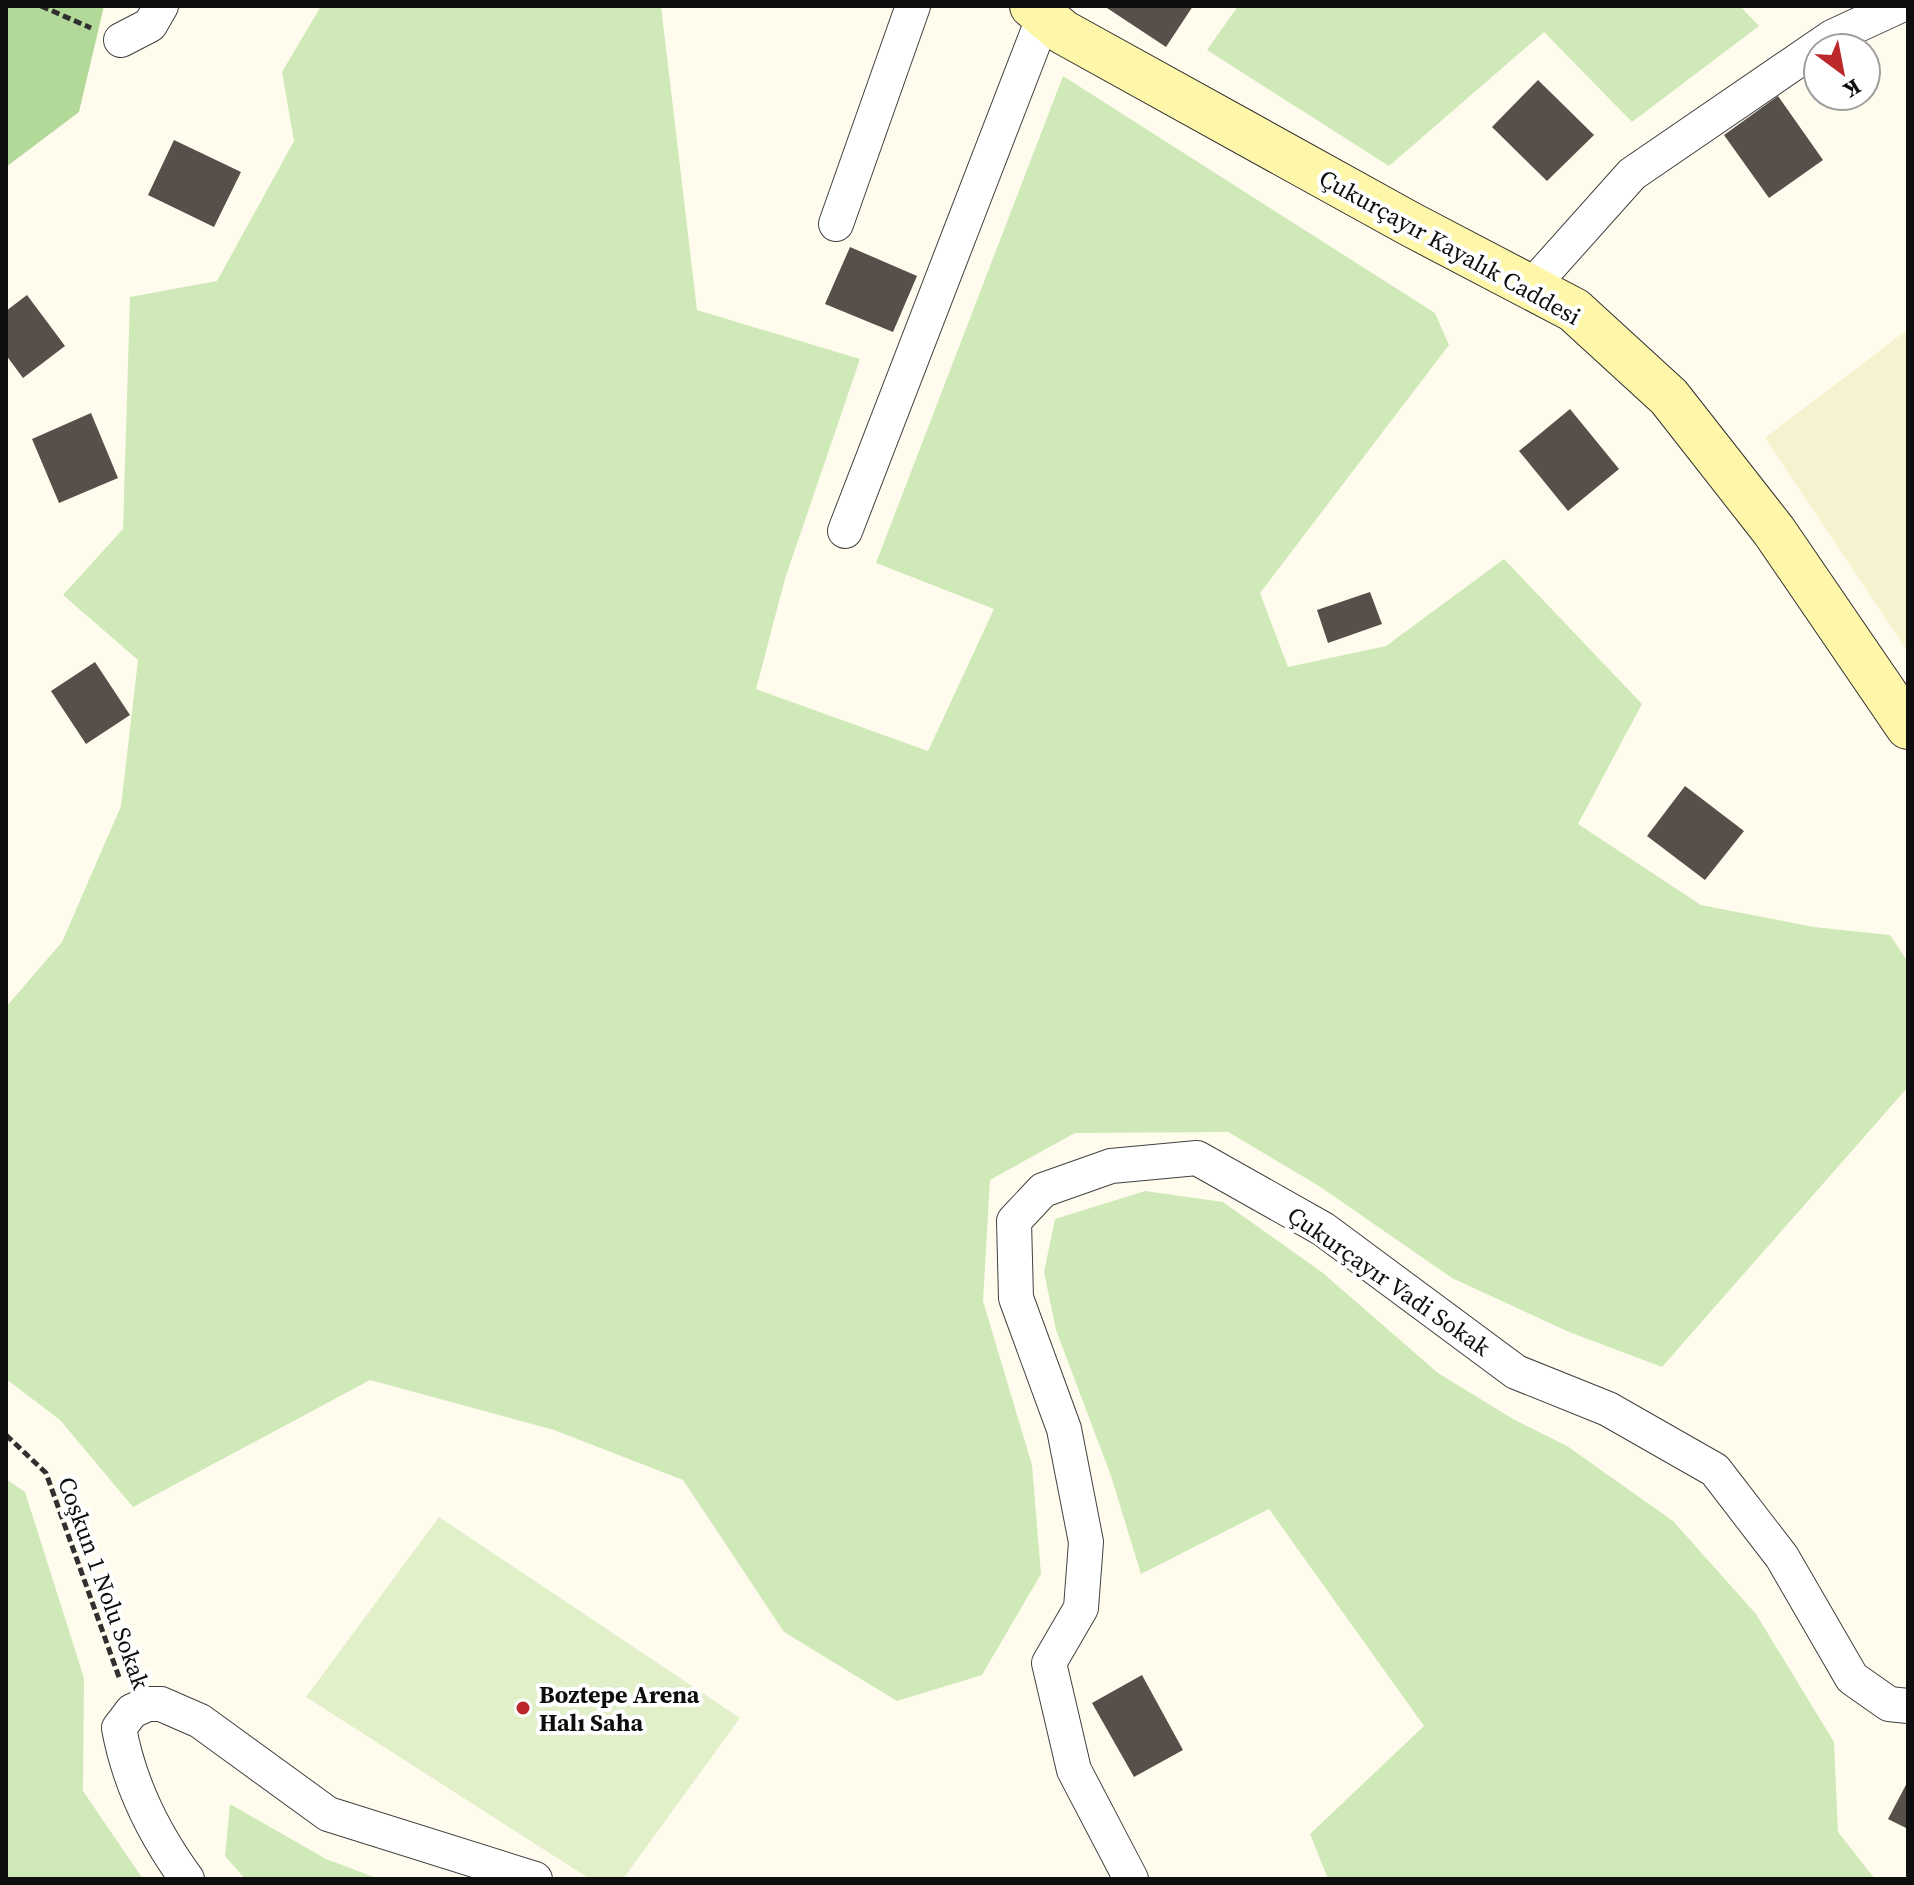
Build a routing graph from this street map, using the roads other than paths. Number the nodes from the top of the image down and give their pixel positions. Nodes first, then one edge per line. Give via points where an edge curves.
1 (161, 6) edge
2 (913, 6) edge
3 (1899, 6) edge
4 (1038, 11) edge
5 (121, 40) road end
6 (836, 224) dead end
7 (1531, 287) junction
8 (845, 531) dead end
9 (1908, 727) edge
10 (1908, 1706) edge
11 (187, 1879) edge
12 (535, 1879) edge
13 (1131, 1879) edge

1 - 5 street via 150,25
2 - 6 street
3 - 7 street via 1832,37 1632,174
4 - 7 street, Çukurçayır Kayalık Caddesi via 1063,32
4 - 8 street
7 - 9 street, Çukurçayır Kayalık Caddesi via 1574,310 1669,397 1774,531
10 - 13 street, Çukurçayır Vadi Sokak via 1889,1704 1852,1678 1782,1557 1715,1470 1608,1409 1516,1372 1323,1229 1197,1158 1111,1166 1043,1190 1014,1221 1016,1298 1064,1429 1086,1542 1081,1608 1049,1663 1074,1770
11 - 12 street via 153,1828 124,1756 119,1728 132,1711 148,1704 161,1704 200,1721 328,1814

